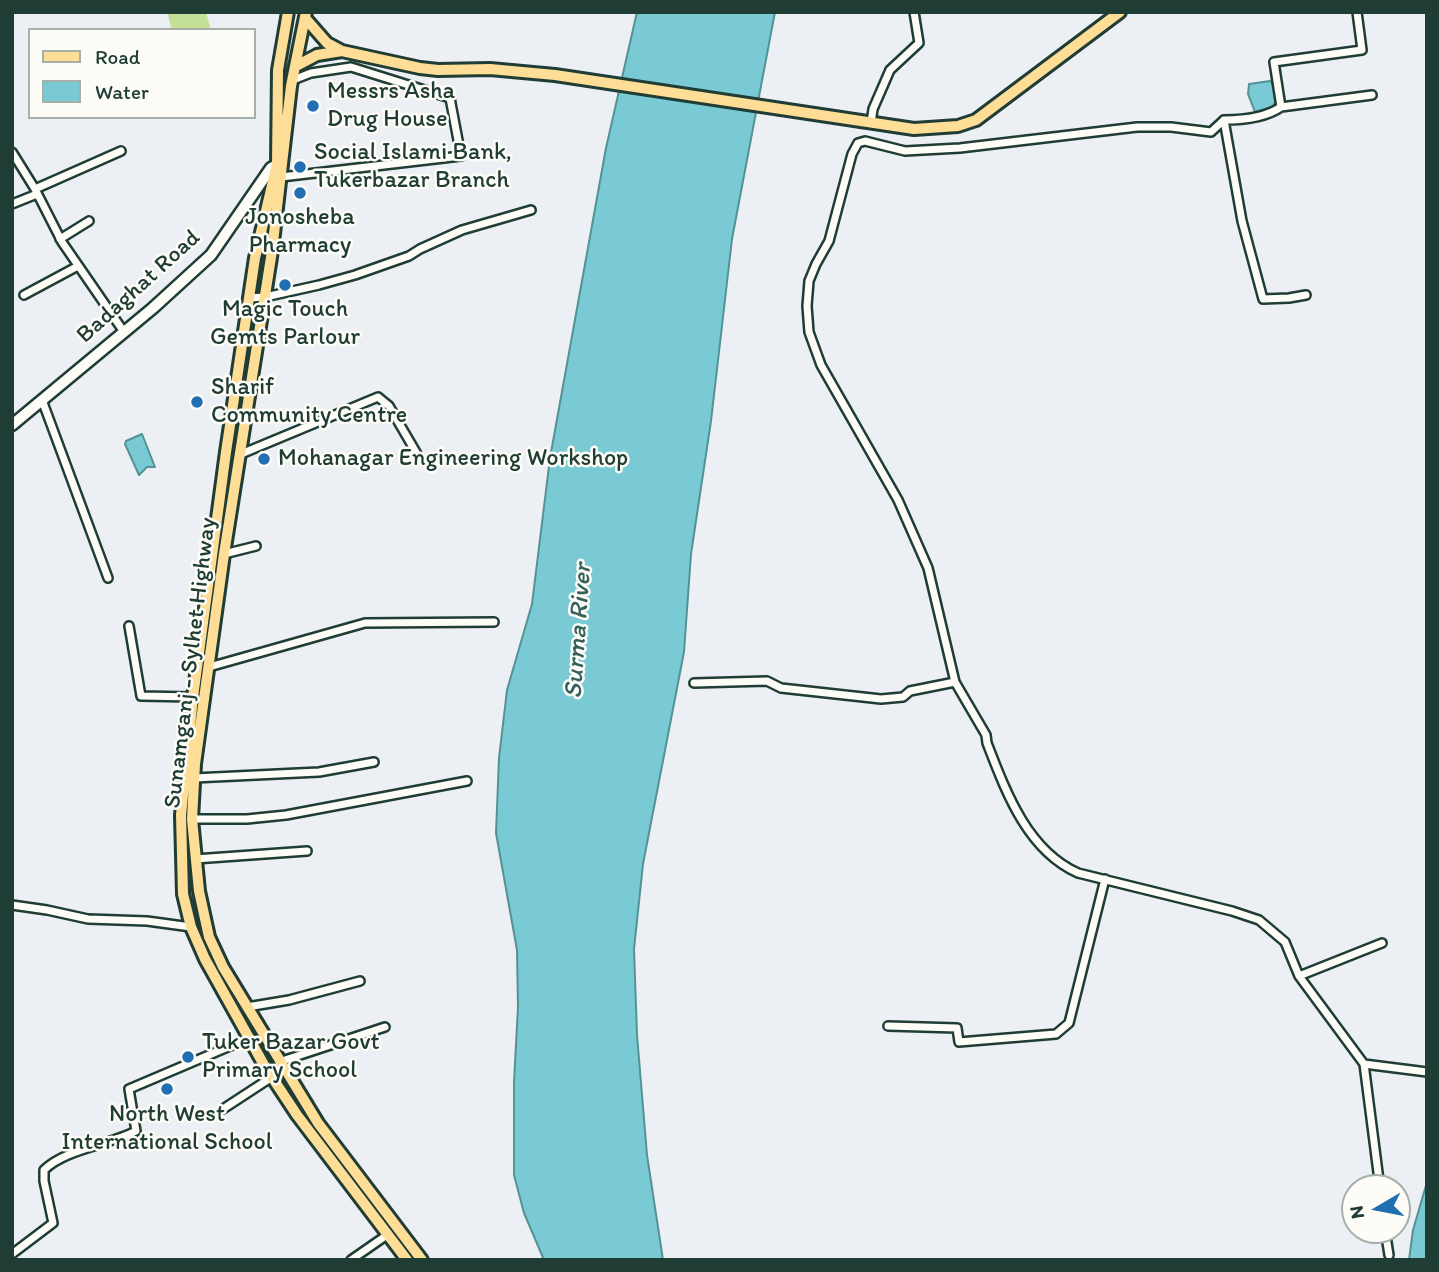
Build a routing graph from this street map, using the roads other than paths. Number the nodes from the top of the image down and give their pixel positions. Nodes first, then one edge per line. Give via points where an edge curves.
1 (288, 12) edge
2 (914, 12) edge
3 (1120, 12) edge
4 (1357, 12) edge
5 (306, 16) edge
6 (283, 35) junction
7 (302, 38) junction
8 (342, 51) junction
9 (296, 66) junction
10 (293, 80) junction
11 (1372, 95) dead end
12 (1281, 107) junction
13 (1224, 120) junction
14 (871, 123) junction
15 (121, 151) dead end
16 (12, 152) edge
17 (280, 163) junction
18 (281, 177) junction
19 (36, 191) junction
20 (12, 204) edge
21 (531, 210) dead end
22 (89, 221) dead end
23 (60, 239) junction
24 (255, 258) junction
25 (270, 260) junction
26 (78, 267) junction
27 (24, 295) dead end
28 (1306, 295) dead end
29 (265, 297) junction
30 (249, 298) junction
31 (124, 332) junction
32 (235, 389) junction
33 (249, 391) junction
34 (42, 400) junction
35 (12, 425) edge
36 (241, 454) junction
37 (416, 454) dead end
38 (256, 546) dead end
39 (224, 554) junction
40 (108, 578) dead end
41 (494, 622) dead end
42 (129, 625) dead end
43 (209, 667) junction
44 (955, 682) junction
45 (694, 683) dead end
46 (193, 697) junction
47 (374, 762) dead end
48 (194, 778) junction
49 (467, 781) dead end
50 (192, 819) junction
51 (307, 851) dead end
52 (195, 859) junction
53 (1105, 879) junction
54 (12, 905) edge
55 (191, 927) junction
56 (1382, 943) dead end
57 (1299, 976) junction
58 (360, 981) dead end
59 (247, 1007) junction
60 (888, 1026) dead end
61 (385, 1027) dead end
62 (249, 1038) junction
63 (279, 1062) junction
64 (1364, 1064) junction
65 (1427, 1072) edge
66 (272, 1077) junction
67 (223, 1109) dead end
68 (1378, 1174) edge
69 (387, 1235) junction
70 (1387, 1244) edge
71 (12, 1254) edge
72 (1389, 1255) dead end
73 (351, 1260) edge
74 (407, 1260) edge
75 (422, 1260) edge

1 - 6 main road, Sunamganj - Sylhet Highway
2 - 14 street via 919,43 890,70
3 - 14 main road via 976,120 936,129
4 - 12 street via 1362,50 1274,62
5 - 7 main road, Sunamganj - Sylhet Highway
5 - 8 main road via 327,43
6 - 7 main road
6 - 17 main road, Sunamganj - Sylhet Highway via 278,69
7 - 9 main road, Sunamganj - Sylhet Highway
8 - 9 main road via 317,55
8 - 14 main road via 438,70 555,75
9 - 10 main road, Sunamganj - Sylhet Highway
10 - 17 main road, Sunamganj - Sylhet Highway
10 - 18 street via 351,67 450,98 461,156
11 - 12 street
12 - 13 street via 1241,120
13 - 28 street via 1242,221 1263,299
13 - 44 street via 1211,132 1137,127 960,148 905,151 865,141 858,143 852,154 829,241 809,281 809,332 821,365 898,500 928,568
15 - 19 street
16 - 19 street
17 - 18 main road, Sunamganj - Sylhet Highway
17 - 24 main road, Sunamganj - Sylhet Highway
17 - 31 main road, Badaghat Road via 271,168 211,255
18 - 25 main road, Sunamganj - Sylhet Highway
19 - 20 street
19 - 23 street
21 - 29 street via 462,230 355,275
22 - 23 street
23 - 26 street
24 - 25 main road
24 - 30 main road, Sunamganj - Sylhet Highway
25 - 29 main road, Sunamganj - Sylhet Highway
26 - 27 street
26 - 31 street
29 - 30 street
29 - 33 main road, Sunamganj - Sylhet Highway
30 - 32 main road, Sunamganj - Sylhet Highway
31 - 34 main road, Badaghat Road
32 - 33 main road
32 - 46 main road, Sunamganj - Sylhet Highway
33 - 36 main road, Sunamganj - Sylhet Highway
34 - 35 main road, Badaghat Road
34 - 40 street
36 - 37 street via 378,397 389,406
36 - 39 main road, Sunamganj - Sylhet Highway
38 - 39 street
39 - 43 main road, Sunamganj - Sylhet Highway
41 - 43 street via 365,623
42 - 46 street via 141,696
43 - 48 main road, Sunamganj - Sylhet Highway
44 - 45 street via 881,699 781,688 767,681
44 - 53 street via 986,735 1011,800 1044,851 1077,873
46 - 55 main road, Sunamganj - Sylhet Highway via 181,815 183,894
47 - 48 street via 319,772
48 - 50 main road, Sunamganj - Sylhet Highway
49 - 50 street via 286,815
50 - 52 main road, Sunamganj - Sylhet Highway
51 - 52 street
52 - 59 main road, Sunamganj - Sylhet Highway via 209,937
53 - 57 street via 1259,920 1285,942
53 - 60 street via 1069,1023 1056,1034 959,1042 957,1028
54 - 55 street via 88,919
55 - 62 main road, Sunamganj - Sylhet Highway
56 - 57 street
57 - 64 street
58 - 59 street
59 - 63 main road, Sunamganj - Sylhet Highway
61 - 63 street
62 - 66 main road, Sunamganj - Sylhet Highway
62 - 71 street via 129,1089 135,1131 47,1166 44,1181 53,1223
63 - 75 main road, Sunamganj - Sylhet Highway via 318,1123
64 - 65 street
64 - 68 street
66 - 67 street
66 - 69 main road, Sunamganj - Sylhet Highway
69 - 73 street
69 - 74 main road, Sunamganj - Sylhet Highway
70 - 72 street

